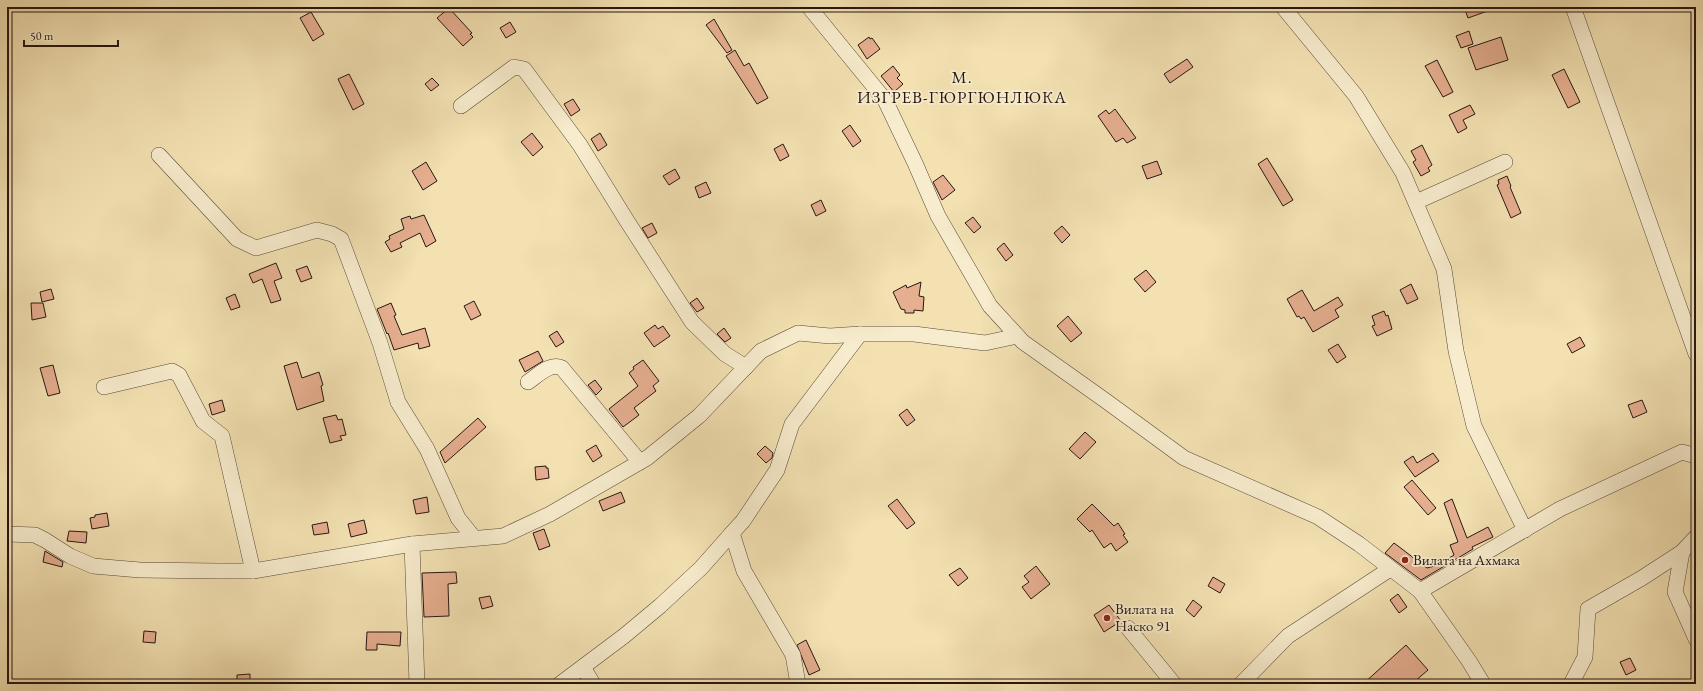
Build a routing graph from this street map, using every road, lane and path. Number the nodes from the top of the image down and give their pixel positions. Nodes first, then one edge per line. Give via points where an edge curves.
1 (809, 7) edge
2 (1283, 7) edge
3 (1573, 7) edge
4 (461, 106) dead end
5 (159, 155) dead end
6 (1505, 162) dead end
7 (1416, 202) junction
8 (860, 334) junction
9 (1017, 336) junction
10 (1696, 354) edge
11 (746, 367) junction
12 (528, 382) dead end
13 (104, 387) dead end
14 (1696, 457) edge
15 (640, 462) junction
16 (1525, 530) junction
17 (732, 533) junction
18 (7, 534) edge
19 (1696, 536) edge
20 (474, 538) junction
21 (412, 544) junction
22 (1682, 552) junction
23 (1390, 569) junction
24 (253, 571) junction
25 (1420, 591) junction
26 (1128, 628) dead end
27 (1696, 639) edge
28 (583, 667) junction
29 (417, 684) edge
30 (560, 684) edge
31 (593, 684) edge
32 (798, 684) edge
33 (1174, 684) edge
34 (1241, 684) edge
35 (1483, 684) edge
36 (1571, 684) edge

1 - 9 street via 885,100 938,216 990,306
2 - 7 street via 1356,96 1403,173
3 - 10 street
4 - 11 street via 514,67 524,69 580,145 692,322 724,354
5 - 20 street via 237,239 256,248 317,230 342,239 380,343 398,402 427,449 458,518
6 - 7 street
7 - 16 street via 1444,269 1456,351 1474,426
8 - 9 street via 914,334 985,344
8 - 11 street via 830,336 798,333 761,351
8 - 17 street via 792,424 777,470
9 - 23 street via 1184,458 1318,517 1359,544
11 - 15 street via 699,416
12 - 15 street via 550,367 562,368
13 - 24 street via 172,371 179,375 203,421 222,436
14 - 16 street via 1682,452 1560,509
15 - 20 street via 550,514 503,536
16 - 25 street
17 - 28 street via 701,568 660,606
17 - 32 street via 744,571 793,655
18 - 24 street via 35,536 93,566 140,570
19 - 22 street
20 - 21 street
21 - 24 street
21 - 29 street
22 - 27 street via 1675,592
22 - 36 street via 1588,609 1585,657
23 - 25 street
23 - 34 street via 1288,636
25 - 35 street
26 - 33 street
28 - 30 street
28 - 31 street

